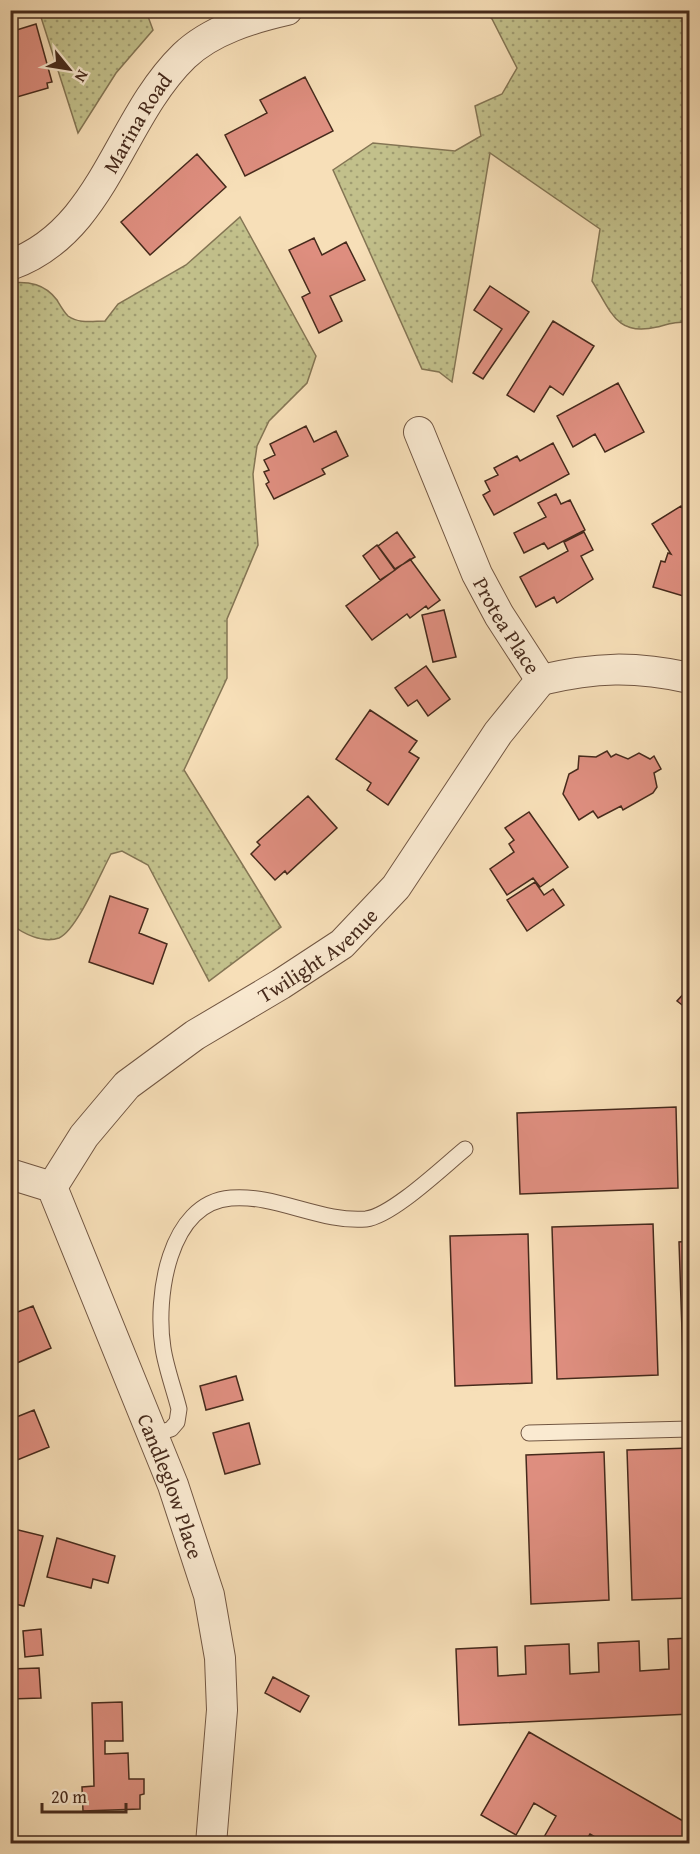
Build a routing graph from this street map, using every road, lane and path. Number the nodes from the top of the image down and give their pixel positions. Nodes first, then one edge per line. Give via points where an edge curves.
1 (287, 10) edge
2 (10, 265) edge
3 (419, 432) dead end
4 (690, 678) edge
5 (541, 680) junction
6 (465, 1149) dead end
7 (10, 1174) edge
8 (52, 1187) junction
9 (690, 1429) edge
10 (529, 1433) dead end
11 (153, 1435) junction
12 (212, 1844) edge

1 - 2 street, Marina Road via 248,19 185,55 139,114 73,225 28,259
3 - 5 street, Protea Place via 477,574
4 - 5 street, Protea Place via 604,668
5 - 8 street, Twilight Avenue via 498,733 396,887 342,944 195,1035 127,1086 84,1136
6 - 11 lane via 385,1213 367,1219 231,1198 197,1210 186,1223 169,1262 161,1313 163,1347 178,1418 171,1429
7 - 8 street
8 - 11 street, Candleglow Place
9 - 10 lane
11 - 12 street, Candleglow Place via 209,1595 220,1658 222,1710

